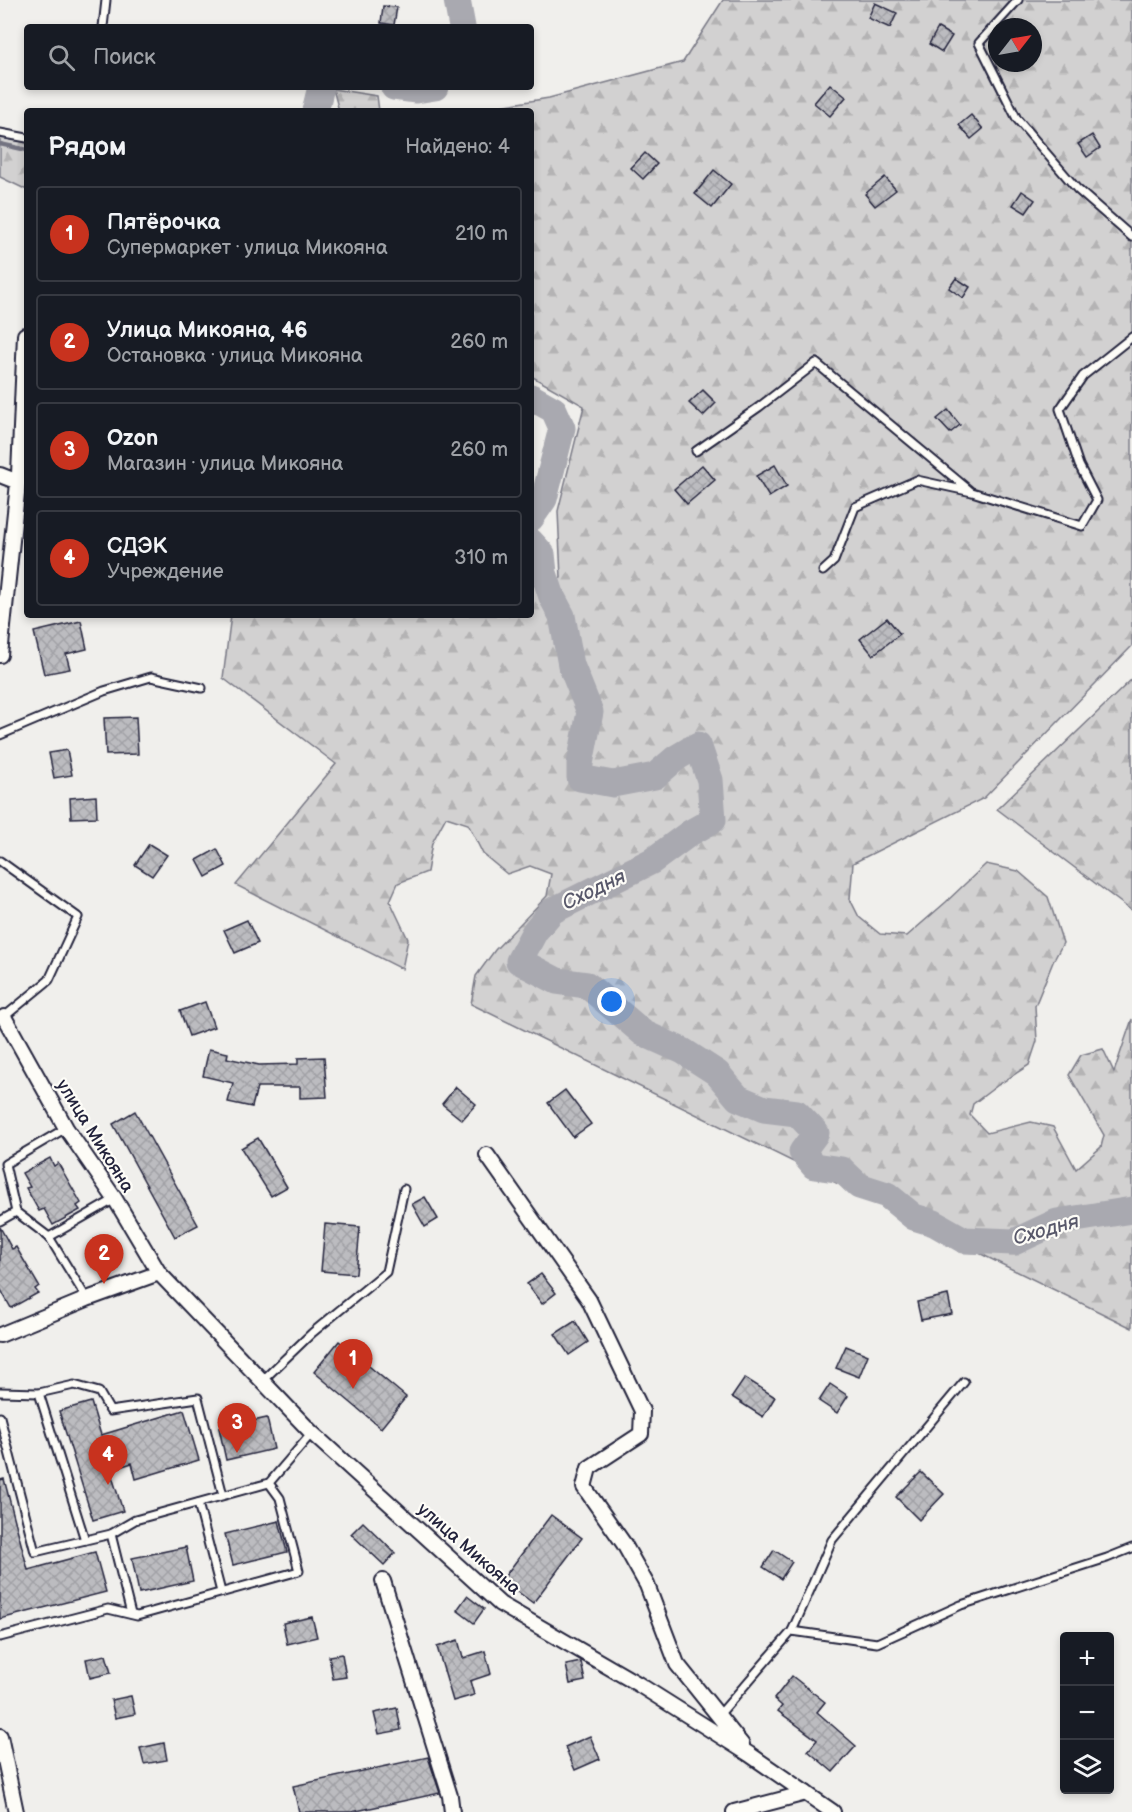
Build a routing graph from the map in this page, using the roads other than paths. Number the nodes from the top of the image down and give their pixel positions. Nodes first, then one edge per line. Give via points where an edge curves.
1 (106, 0) edge
2 (1018, 0) edge
3 (103, 24) edge
4 (0, 133) edge
5 (24, 137) edge
6 (1132, 237) edge
7 (1132, 337) edge
8 (24, 356) edge
9 (696, 451) dead end
10 (0, 475) edge
11 (18, 482) junction
12 (972, 492) junction
13 (823, 571) dead end
14 (0, 655) edge
15 (202, 688) dead end
16 (0, 735) edge
17 (0, 861) edge
18 (4, 1017) joint
19 (66, 1128) junction
20 (487, 1155) dead end
21 (404, 1189) dead end
22 (115, 1199) junction
23 (16, 1212) junction
24 (0, 1221) edge
25 (50, 1237) junction
26 (159, 1273) junction
27 (87, 1299) junction
28 (0, 1335) edge
29 (263, 1380) junction
30 (964, 1382) dead end
31 (0, 1392) edge
32 (39, 1393) junction
33 (0, 1417) edge
34 (312, 1433) junction
35 (269, 1483) junction
36 (224, 1495) junction
37 (198, 1503) junction
38 (111, 1534) junction
39 (85, 1540) junction
40 (1132, 1548) edge
41 (383, 1581) dead end
42 (221, 1592) junction
43 (131, 1614) junction
44 (792, 1631) junction
45 (0, 1637) edge
46 (719, 1715) junction
47 (0, 1736) edge
48 (749, 1754) junction
49 (4, 1770) edge
50 (806, 1793) junction
51 (16, 1812) edge
52 (452, 1812) edge
53 (734, 1812) edge
54 (833, 1812) edge

1 - 3 lane
2 - 6 lane via 979,42 1017,120 1077,189
4 - 5 lane
7 - 12 lane via 1083,376 1060,409 1079,465 1097,500 1082,526
8 - 11 street
9 - 12 lane via 816,363
10 - 11 street
11 - 14 street
12 - 13 lane via 917,480 855,507 834,561
15 - 16 lane via 151,677 104,691
17 - 18 lane via 78,917 49,980
18 - 19 street, улица Микояна
19 - 22 street, улица Микояна
19 - 23 lane via 5,1164
20 - 46 street via 589,1300 642,1411 641,1434 589,1468 584,1487 647,1585 676,1665
21 - 29 lane via 386,1272
22 - 25 lane
22 - 26 street, улица Микояна
23 - 24 lane
23 - 25 lane
25 - 27 lane
26 - 27 street
26 - 29 street, улица Микояна
27 - 28 street
29 - 34 street, улица Микояна
30 - 44 lane via 831,1540
31 - 32 lane
32 - 36 lane via 74,1385 99,1392 110,1411 198,1398
32 - 39 lane
33 - 39 lane via 35,1552
34 - 35 lane
34 - 48 street, улица Микояна via 500,1604
35 - 36 lane
35 - 42 lane via 280,1498 299,1571
36 - 37 lane
37 - 38 lane via 135,1520
37 - 42 lane
38 - 39 lane
38 - 43 lane
40 - 44 lane via 961,1605 877,1643
41 - 52 street
42 - 43 lane via 137,1616
43 - 45 lane via 108,1609
44 - 46 lane
46 - 48 street
47 - 49 street
48 - 50 street, улица Микояна
49 - 51 street
50 - 53 street
50 - 54 street, улица Микояна

